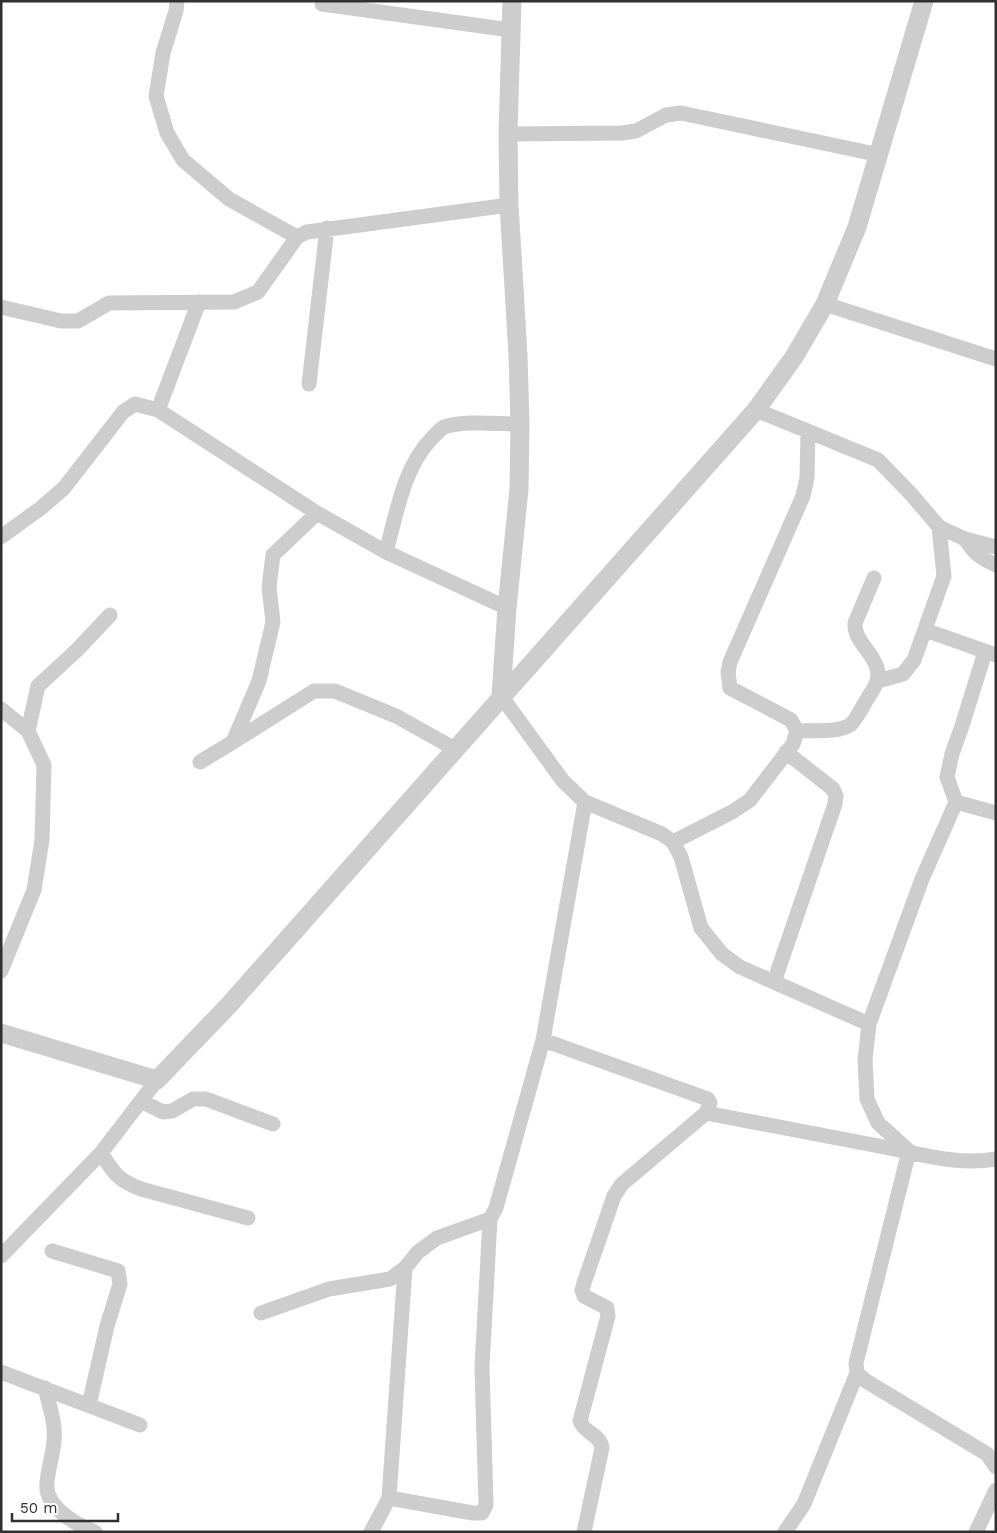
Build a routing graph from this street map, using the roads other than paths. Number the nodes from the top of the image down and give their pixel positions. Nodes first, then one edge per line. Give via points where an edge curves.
1 (177, 1) edge
2 (512, 1) edge
3 (924, 1) edge
4 (322, 4) dead end
5 (511, 30) junction
6 (508, 134) junction
7 (880, 155) junction
8 (509, 205) junction
9 (327, 228) junction
10 (296, 237) junction
11 (200, 302) junction
12 (826, 304) junction
13 (1, 307) edge
14 (996, 359) edge
15 (309, 384) dead end
16 (158, 410) junction
17 (756, 410) junction
18 (520, 424) junction
19 (808, 432) junction
20 (317, 514) junction
21 (939, 527) junction
22 (1, 537) edge
23 (965, 539) junction
24 (996, 547) edge
25 (386, 552) junction
26 (996, 565) edge
27 (874, 578) dead end
28 (506, 608) junction
29 (110, 615) dead end
30 (925, 630) junction
31 (991, 654) edge
32 (878, 681) junction
33 (501, 696) junction
34 (1, 709) edge
35 (797, 730) junction
36 (28, 732) junction
37 (233, 742) junction
38 (455, 749) junction
39 (786, 752) junction
40 (200, 762) dead end
41 (585, 802) junction
42 (956, 802) junction
43 (994, 809) edge
44 (673, 842) junction
45 (1, 972) edge
46 (774, 982) junction
47 (869, 1024) junction
48 (1, 1033) edge
49 (543, 1040) junction
50 (157, 1080) junction
51 (141, 1101) junction
52 (706, 1113) junction
53 (273, 1124) dead end
54 (909, 1152) junction
55 (101, 1153) junction
56 (996, 1159) edge
57 (248, 1218) dead end
58 (490, 1219) junction
59 (52, 1251) dead end
60 (1, 1256) edge
61 (404, 1268) junction
62 (261, 1313) dead end
63 (1, 1372) edge
64 (857, 1373) junction
65 (45, 1388) junction
66 (88, 1405) junction
67 (140, 1424) dead end
68 (996, 1467) edge
69 (996, 1490) edge
70 (389, 1498) junction
71 (95, 1532) edge
72 (371, 1532) edge
73 (584, 1532) edge
74 (785, 1532) edge
75 (976, 1532) edge

1 - 10 street via 156,96 167,133 183,160 228,199
2 - 5 street
3 - 7 street
4 - 5 street
5 - 6 street
6 - 7 street via 622,133 636,131 666,115 681,114
6 - 8 street
7 - 12 street via 857,227
8 - 9 street
8 - 18 street
9 - 10 street
9 - 15 street
10 - 11 street via 258,292 234,302
11 - 13 street via 109,303 78,321 60,321
11 - 16 street
12 - 14 street
12 - 17 street via 794,357
16 - 20 street
16 - 22 street via 135,404 123,412 64,488
17 - 19 street
17 - 33 street
18 - 25 street via 459,424 443,428 433,436 420,451 406,481
18 - 28 street via 519,489
19 - 21 street via 878,460
19 - 35 street via 807,478 803,496 728,672 730,688 792,720
20 - 25 street
20 - 37 street via 274,555 268,587 274,622 259,681
21 - 23 street
21 - 30 street via 944,576
23 - 24 street
23 - 26 street via 974,552
25 - 28 street
27 - 32 street via 855,630 874,659
28 - 33 street
29 - 36 street via 38,686
30 - 31 street
30 - 32 street via 914,660 903,674
31 - 42 street via 952,754 947,777
32 - 35 street via 851,725 838,730
33 - 38 street
33 - 41 street via 563,781
34 - 36 street
35 - 39 street via 793,744
36 - 45 street via 44,765 42,840 34,890
37 - 38 street via 314,692 335,691 396,716
37 - 40 street
38 - 50 street via 229,1005
39 - 44 street via 750,800
39 - 46 street via 833,789 836,796
41 - 44 street via 662,834
41 - 49 street
42 - 43 street
42 - 47 street via 922,879
44 - 46 street via 701,928 722,954 740,967
46 - 47 street
47 - 54 street via 865,1060 867,1099 878,1123
48 - 50 street
49 - 52 street via 708,1099 710,1104
49 - 58 street via 496,1208
50 - 51 street
51 - 53 street via 162,1112 172,1112 193,1099 206,1099
51 - 55 street
52 - 54 street
52 - 73 street via 622,1184 614,1196 584,1283 584,1296 607,1308 608,1316 580,1420 582,1427 598,1439 602,1448
54 - 56 street via 951,1161
54 - 64 street via 856,1363
55 - 57 street via 124,1183
55 - 60 street
58 - 61 street via 437,1238
58 - 70 street via 482,1367 486,1505 482,1513 473,1513
59 - 66 street via 118,1271 120,1277
61 - 62 street via 390,1279 328,1289
61 - 70 street
63 - 65 street
64 - 68 street via 987,1454
64 - 74 street via 804,1504
65 - 66 street
65 - 71 street via 54,1440 46,1485 48,1495 54,1505 79,1526
66 - 67 street
69 - 75 street
70 - 72 street

